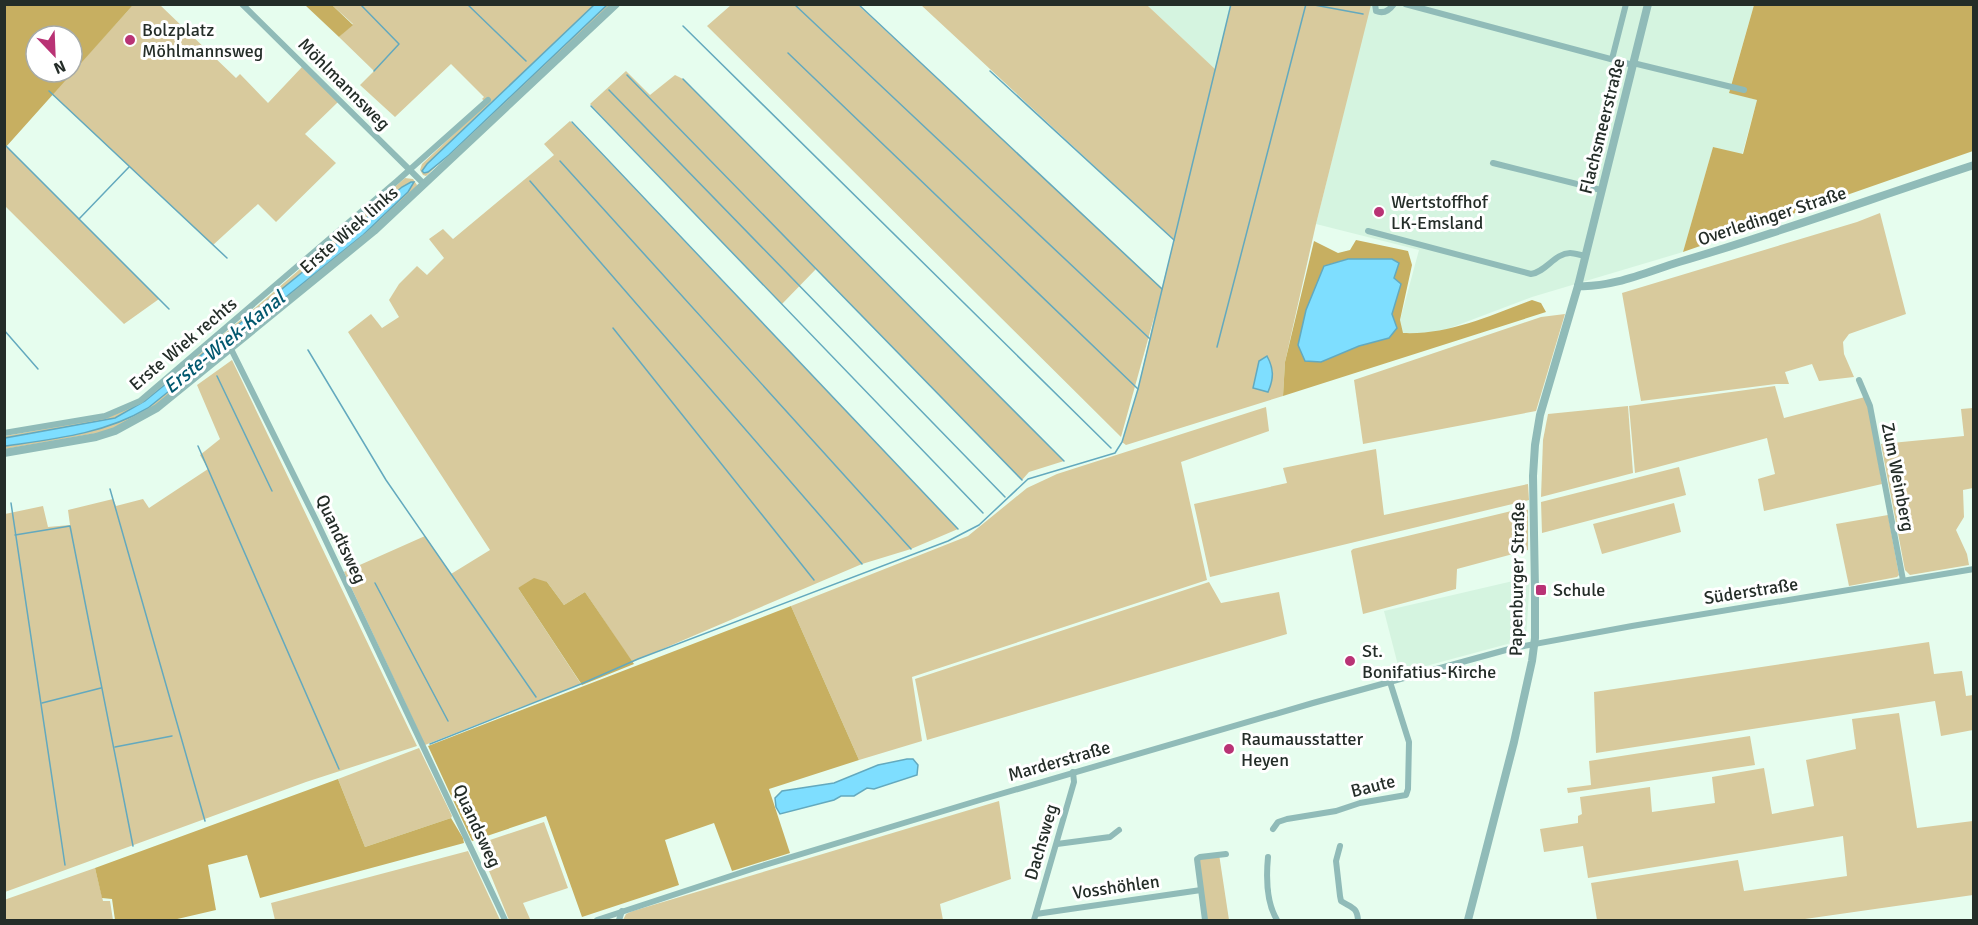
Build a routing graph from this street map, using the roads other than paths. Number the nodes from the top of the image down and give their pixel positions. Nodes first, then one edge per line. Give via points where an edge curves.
1 (242, 4) edge
2 (616, 4) edge
3 (1375, 4) edge
4 (1394, 4) edge
5 (1405, 4) edge
6 (1626, 4) edge
7 (1648, 4) edge
8 (1612, 58) junction
9 (1633, 64) junction
10 (1744, 90) dead end
11 (488, 100) dead end
12 (1493, 163) dead end
13 (1974, 165) edge
14 (409, 170) junction
15 (424, 184) junction
16 (1601, 190) junction
17 (1368, 231) dead end
18 (1585, 256) junction
19 (1578, 286) junction
20 (1572, 307) joint
21 (231, 349) junction
22 (1859, 380) dead end
23 (4, 433) edge
24 (4, 453) edge
25 (1974, 569) edge
26 (1903, 580) junction
27 (1534, 643) junction
28 (1390, 682) junction
29 (421, 744) joint
30 (1073, 772) junction
31 (1273, 829) dead end
32 (1119, 830) dead end
33 (1057, 844) junction
34 (1340, 846) dead end
35 (1226, 854) dead end
36 (1268, 857) dead end
37 (1201, 890) junction
38 (622, 911) junction
39 (1035, 917) edge
40 (505, 921) edge
41 (597, 921) edge
42 (619, 921) edge
43 (1205, 921) edge
44 (1277, 921) edge
45 (1358, 921) edge
46 (1468, 921) edge

1 - 14 street, Möhlmannsweg
2 - 15 street, Erste Wiek links
3 - 4 street via 1376,10 1384,12
5 - 8 street
6 - 8 street, Flachsmeerstraße
7 - 9 street, Flachsmeerstraße
8 - 9 street
9 - 10 street
9 - 16 street, Flachsmeerstraße
11 - 14 street, Erste Wiek rechts
12 - 16 street
13 - 19 street, Overledinger Straße via 1622,280
14 - 15 street, Möhlmannsweg
14 - 23 street, Erste Wiek rechts via 140,401 105,416
15 - 21 street, Erste Wiek links via 374,231
16 - 18 street, Flachsmeerstraße
17 - 18 street via 1531,274 1539,273 1564,254
18 - 19 street, Flachsmeerstraße
19 - 20 street, Flachsmeerstraße
20 - 27 street, Papenburger Straße via 1535,445
21 - 24 street, Erste Wiek links via 157,408 115,431
21 - 29 street, Quandtsweg
22 - 26 street, Zum Weinberg via 1870,406
25 - 26 street, Süderstraße
26 - 27 street, Süderstraße
27 - 28 street, Marderstraße
27 - 46 street, Papenburger Straße via 1529,679
28 - 30 street, Marderstraße
28 - 31 street, Baute via 1410,746 1406,795 1287,819
29 - 40 street, Quandsweg
30 - 33 street, Dachsweg via 1074,782
30 - 38 street, Marderstraße
32 - 33 street via 1110,837
33 - 39 street, Dachsweg
34 - 45 street via 1336,861 1341,901 1354,907
35 - 37 street via 1197,860
36 - 44 street via 1271,911
37 - 39 street, Vosshöhlen
37 - 43 street
38 - 41 street, Marderstraße
38 - 42 street

